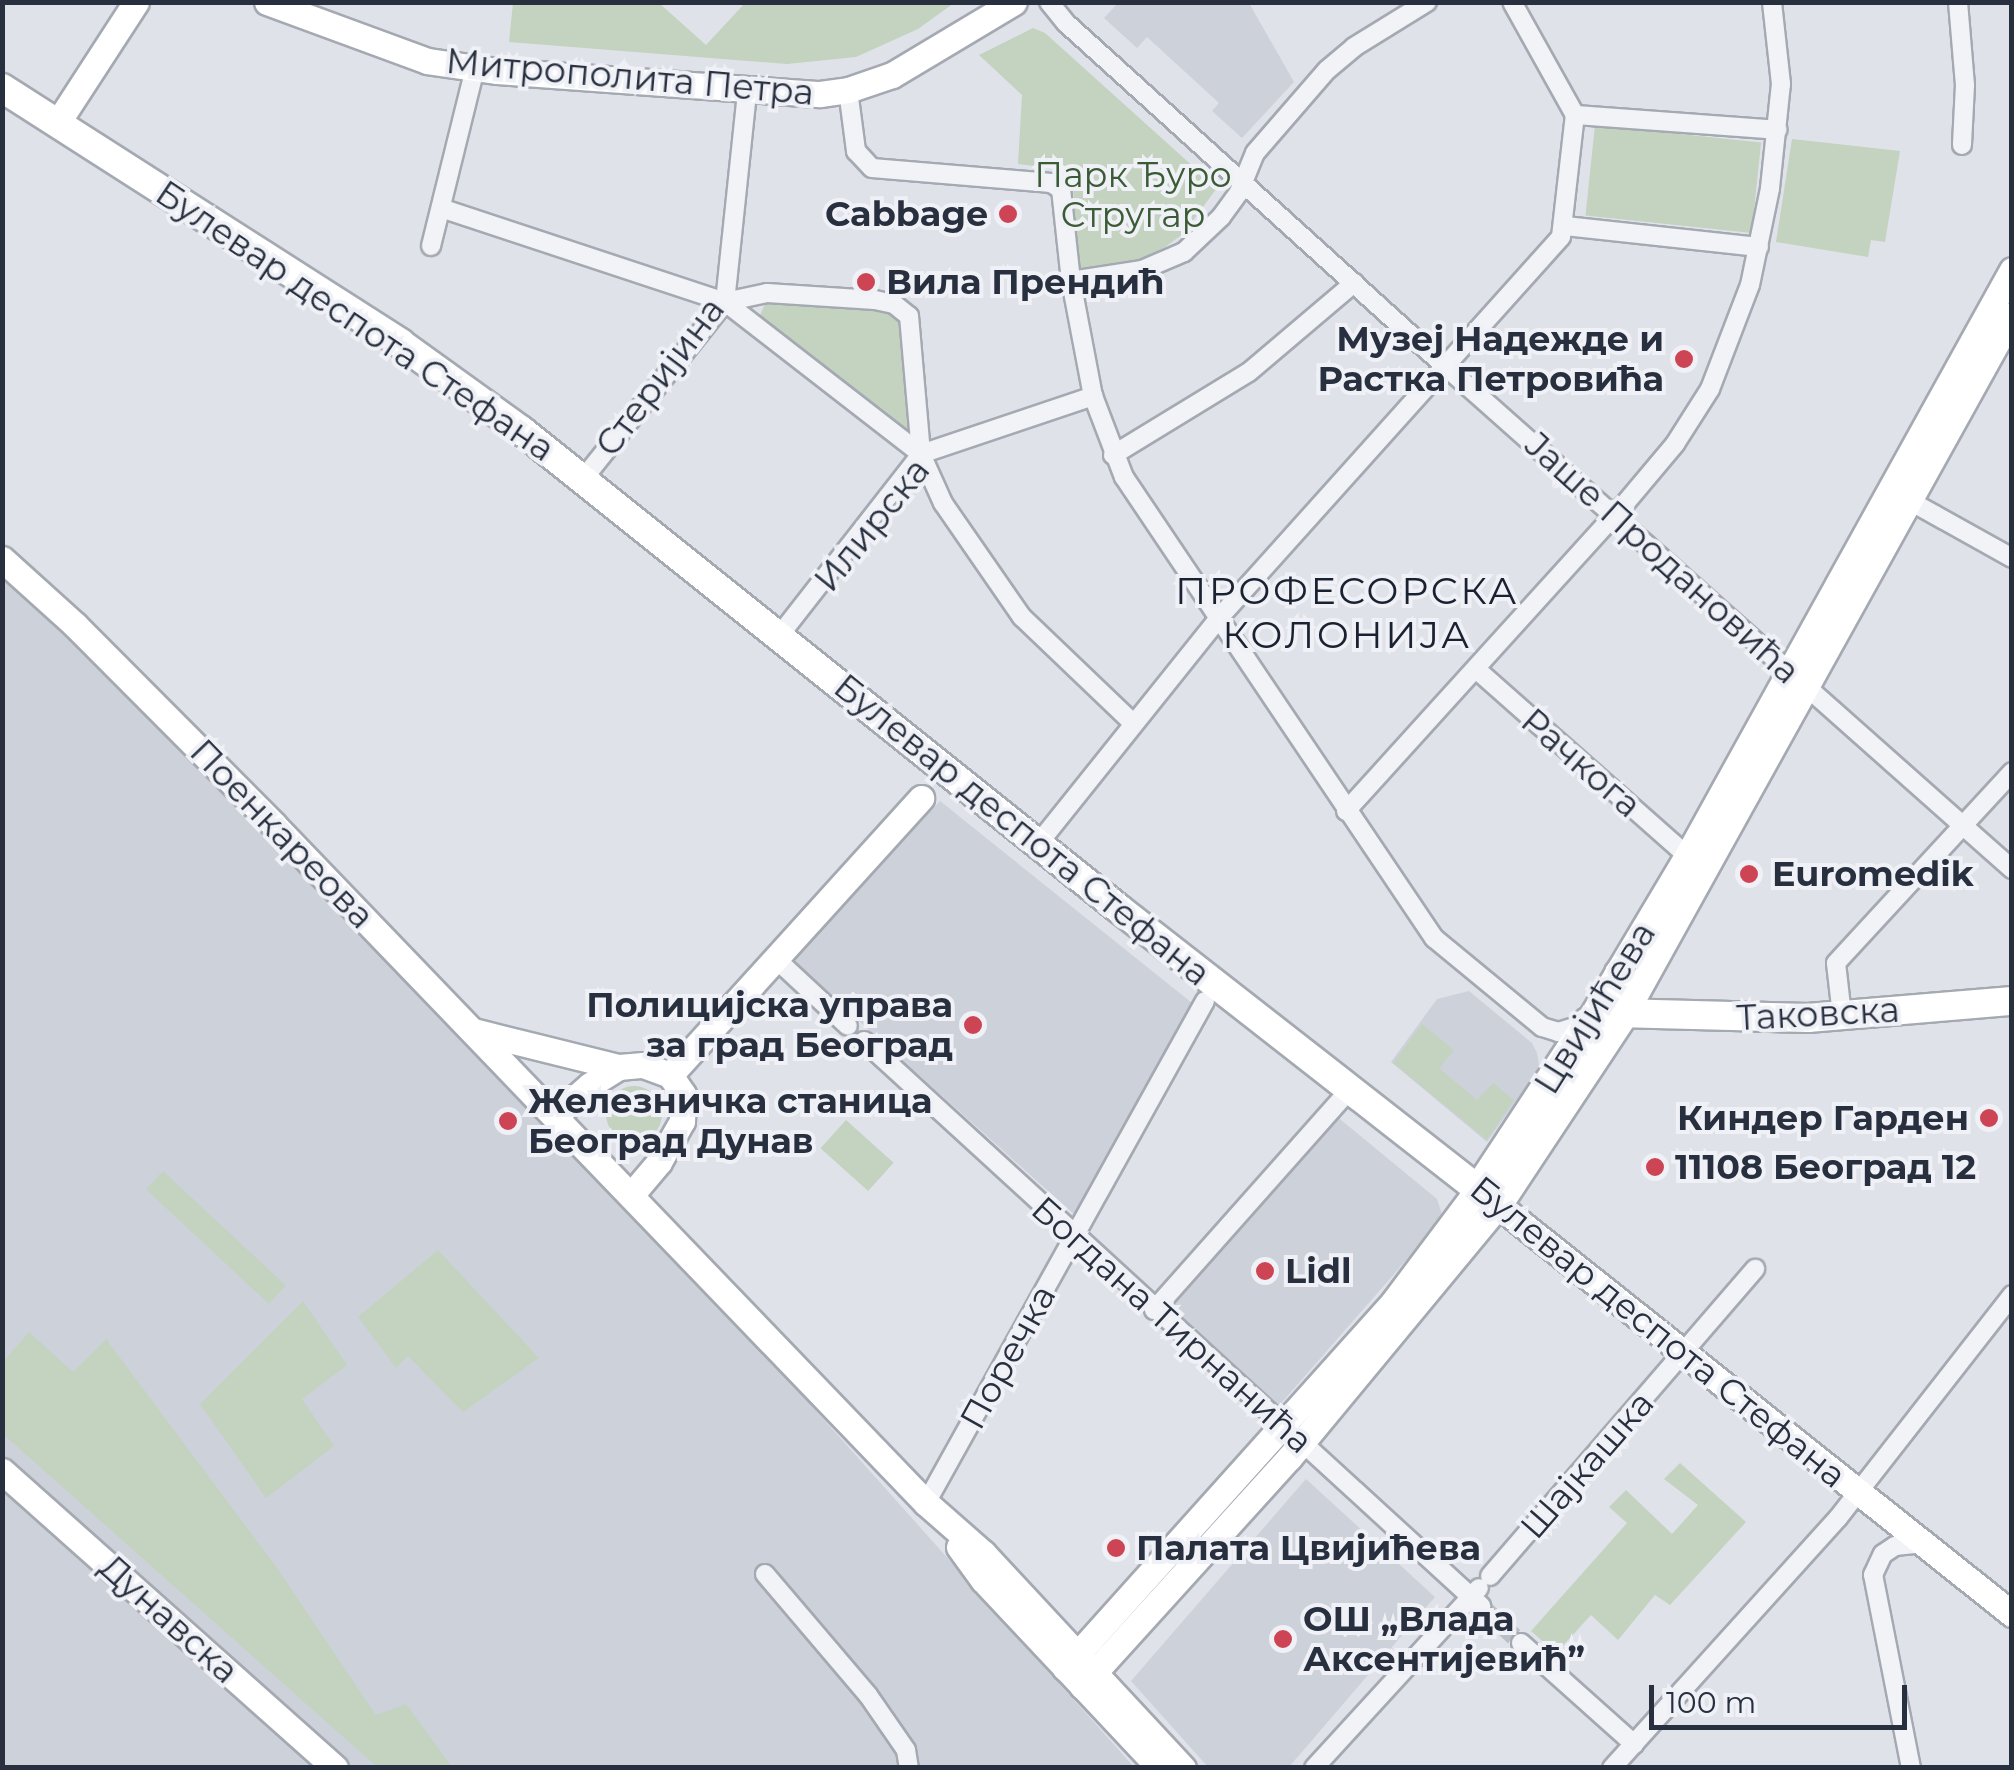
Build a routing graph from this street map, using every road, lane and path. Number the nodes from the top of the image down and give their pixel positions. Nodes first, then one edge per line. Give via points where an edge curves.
1 (136, 2) edge
2 (268, 2) edge
3 (1014, 2) edge
4 (1049, 2) edge
5 (1427, 2) edge
6 (1512, 2) edge
7 (1772, 2) edge
8 (1958, 2) edge
9 (475, 68) junction
10 (3, 90) edge
11 (848, 90) junction
12 (747, 92) junction
13 (1575, 115) junction
14 (58, 122) junction
15 (1777, 130) junction
16 (1962, 145) dead end
17 (1242, 182) junction
18 (441, 208) junction
19 (1565, 226) junction
20 (432, 246) dead end
21 (1759, 247) junction
22 (2012, 270) edge
23 (1071, 281) junction
24 (1354, 283) junction
25 (725, 302) junction
26 (2012, 315) edge
27 (1446, 366) junction
28 (1093, 396) junction
29 (921, 454) junction
30 (1113, 454) junction
31 (583, 478) junction
32 (1908, 500) junction
33 (1614, 515) junction
34 (2012, 558) edge
35 (2, 559) edge
36 (1218, 619) junction
37 (779, 636) junction
38 (1476, 669) junction
39 (1796, 678) junction
40 (1132, 723) junction
41 (2012, 772) edge
42 (921, 798) dead end
43 (1346, 811) junction
44 (1964, 825) junction
45 (1038, 844) junction
46 (1687, 856) junction
47 (2012, 869) edge
48 (776, 959) junction
49 (1618, 973) junction
50 (1205, 1001) dead end
51 (2012, 1002) edge
52 (1625, 1013) junction
53 (1842, 1015) junction
54 (1588, 1022) junction
55 (848, 1026) dead end
56 (473, 1031) junction
57 (864, 1042) dead end
58 (619, 1067) junction
59 (670, 1075) junction
60 (1350, 1089) junction
61 (556, 1116) junction
62 (632, 1194) junction
63 (1488, 1197) junction
64 (1070, 1234) junction
65 (1754, 1270) dead end
66 (2012, 1294) edge
67 (1154, 1310) junction
68 (1685, 1354) junction
69 (1292, 1434) junction
70 (2, 1471) edge
71 (1858, 1492) junction
72 (926, 1503) junction
73 (1922, 1542) junction
74 (765, 1574) dead end
75 (1480, 1592) junction
76 (2012, 1614) edge
77 (1522, 1643) tunnel mouth
78 (1080, 1670) junction
79 (1634, 1744) junction
80 (335, 1768) edge
81 (908, 1768) edge
82 (1159, 1768) edge
83 (1183, 1768) edge
84 (1314, 1768) edge
85 (1612, 1768) edge
86 (1911, 1768) edge

1 - 14 main road
2 - 9 main road, Митрополита Петра via 408,56
3 - 11 main road via 912,64
4 - 17 street, Јаше Продановића
5 - 17 street via 1327,70 1255,153
6 - 13 street
7 - 15 street via 1780,56
8 - 16 street
9 - 12 main road, Митрополита Петра
9 - 18 street
10 - 14 main road, Булевар деспота Стефана
11 - 12 main road, Митрополита Петра
11 - 23 street, Митрополита Петра via 856,151 872,168 1060,187
12 - 25 street, Стеријина
13 - 15 street
13 - 19 street
14 - 31 main road, Булевар деспота Стефана via 400,343
15 - 21 street
17 - 23 street via 1220,217 1170,260
17 - 24 street, Јаше Продановића
18 - 20 street
18 - 25 street
19 - 21 street
19 - 27 street
21 - 33 street via 1736,326 1699,409
22 - 39 main road, Цвијићева
23 - 28 street
24 - 27 street, Јаше Продановића
24 - 30 street via 1249,372
25 - 29 street
25 - 29 street via 766,293 894,304 909,316 913,335
25 - 31 street, Стеријина
26 - 32 main road, Цвијићева
27 - 33 street, Јаше Продановића
27 - 36 street
28 - 29 street, Илирска
28 - 30 street
29 - 37 street, Илирска
29 - 40 street via 965,540 1022,617
30 - 36 street
31 - 37 main road, Булевар деспота Стефана
32 - 34 street
32 - 39 main road, Цвијићева
33 - 38 street
33 - 39 street, Јаше Продановића
35 - 56 main road, Поенкареова via 112,661
36 - 40 street
36 - 43 street
37 - 45 main road, Булевар деспота Стефана
38 - 43 street
38 - 46 street, Рачкога
39 - 44 street, Јаше Продановића
39 - 46 main road, Цвијићева
39 - 52 main road, Цвијићева
40 - 45 street
41 - 44 street
42 - 48 main road
43 - 54 street via 1454,957 1542,1027 1558,1032
44 - 47 street, Јаше Продановића
44 - 53 street via 1836,963
45 - 60 main road, Булевар деспота Стефана
46 - 49 main road, Цвијићева
48 - 55 street
48 - 59 main road
49 - 52 main road via 1615,999
49 - 54 main road, Цвијићева
50 - 64 street, Поречка
51 - 53 main road, Таковска
52 - 53 main road, Таковска via 1742,1020
52 - 54 main road, Таковска
52 - 63 main road, Цвијићева
54 - 63 main road, Цвијићева
56 - 58 main road
56 - 61 main road, Поенкареова
57 - 64 street, Богдана Тирнанића
58 - 59 main road via 643,1065
58 - 61 main road
59 - 62 main road via 684,1094 682,1121
60 - 63 main road, Булевар деспота Стефана
60 - 67 street
61 - 62 main road, Поенкареова
62 - 72 main road, Поенкареова
63 - 68 main road, Булевар деспота Стефана
63 - 69 main road, Цвијићева
64 - 67 street, Богдана Тирнанића
64 - 72 street, Поречка
65 - 68 street, Шајкашка
66 - 71 street
67 - 69 street, Богдана Тирнанића
68 - 71 main road, Булевар деспота Стефана
68 - 75 street, Шајкашка
69 - 75 street, Богдана Тирнанића
69 - 78 main road, Цвијићева
70 - 80 main road, Дунавска
71 - 73 main road, Булевар деспота Стефана
71 - 79 street
72 - 78 main road, Поенкареова via 983,1580
73 - 76 main road, Булевар деспота Стефана
73 - 86 street via 1883,1554 1874,1575
74 - 81 street via 868,1695 906,1750
75 - 84 street, Шајкашка
77 - 79 street
78 - 82 main road
78 - 83 main road
79 - 85 street

